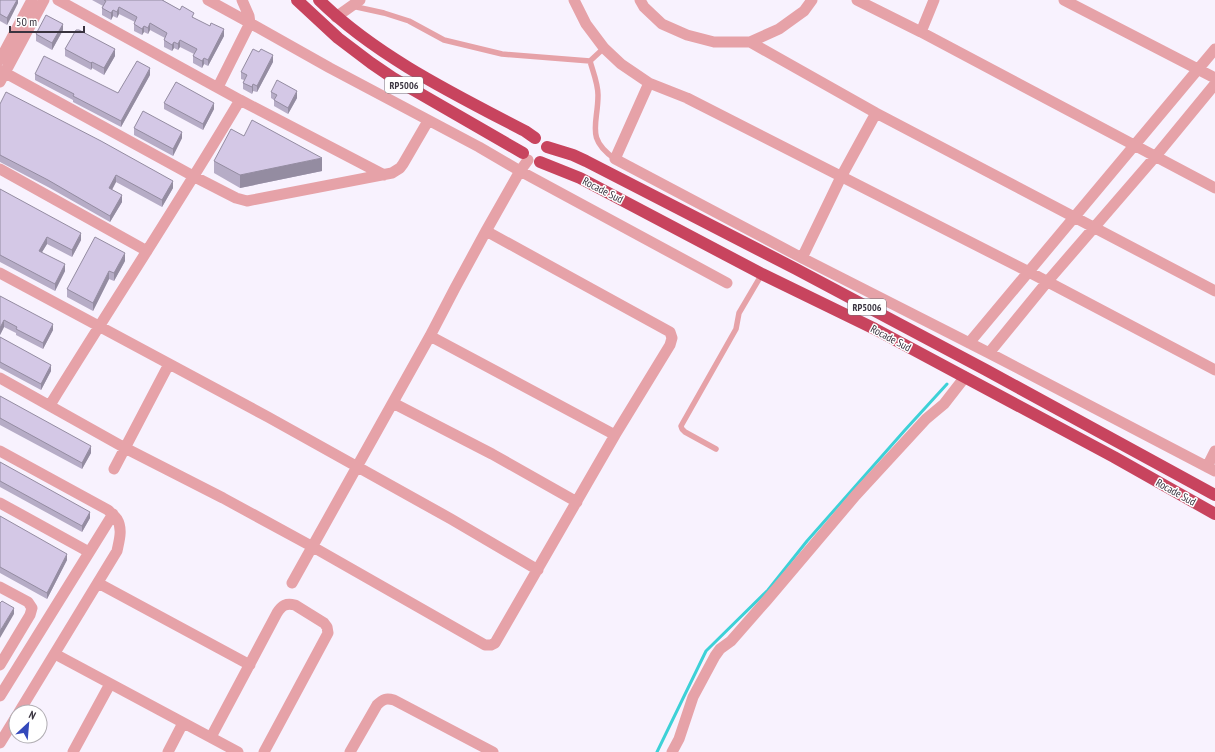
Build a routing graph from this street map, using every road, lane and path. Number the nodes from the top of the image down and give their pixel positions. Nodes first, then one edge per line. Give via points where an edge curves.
1 (32, 0) edge
2 (44, 0) edge
3 (58, 0) edge
4 (208, 0) edge
5 (242, 0) edge
6 (297, 0) edge
7 (319, 0) edge
8 (574, 0) edge
9 (640, 0) edge
10 (812, 0) edge
11 (857, 0) edge
12 (934, 0) edge
13 (1064, 0) edge
14 (355, 3) edge
15 (336, 17) junction
16 (250, 23) junction
17 (920, 32) junction
18 (750, 42) junction
19 (604, 48) junction
20 (1215, 49) edge
21 (0, 60) edge
22 (590, 61) junction
23 (1198, 69) junction
24 (2, 74) edge
25 (1215, 78) edge
26 (650, 83) junction
27 (1215, 84) edge
28 (218, 87) junction
29 (240, 100) junction
30 (876, 113) junction
31 (428, 121) junction
32 (534, 138) junction
33 (1134, 145) junction
34 (547, 147) junction
35 (526, 156) junction
36 (1155, 157) junction
37 (615, 159) junction
38 (540, 162) junction
39 (0, 169) edge
40 (520, 171) junction
41 (384, 175) junction
42 (841, 176) junction
43 (195, 177) junction
44 (1215, 188) edge
45 (1075, 216) junction
46 (1094, 228) junction
47 (486, 231) junction
48 (147, 251) junction
49 (802, 258) junction
50 (1029, 272) junction
51 (0, 273) edge
52 (762, 274) junction
53 (1047, 282) junction
54 (727, 283) dead end
55 (1215, 291) edge
56 (98, 326) junction
57 (430, 336) junction
58 (969, 343) junction
59 (989, 353) junction
60 (169, 364) junction
61 (1215, 370) edge
62 (965, 377) junction
63 (0, 378) edge
64 (393, 403) junction
65 (50, 405) junction
66 (615, 435) junction
67 (125, 448) junction
68 (716, 449) dead end
69 (0, 450) edge
70 (1215, 451) edge
71 (356, 467) junction
72 (114, 469) dead end
73 (1211, 469) edge
74 (1215, 495) edge
75 (577, 502) junction
76 (0, 503) edge
77 (112, 514) junction
78 (1215, 514) edge
79 (313, 547) junction
80 (90, 552) junction
81 (538, 570) junction
82 (98, 583) junction
83 (292, 583) dead end
84 (0, 587) edge
85 (54, 654) junction
86 (250, 664) junction
87 (0, 665) edge
88 (110, 684) junction
89 (0, 696) edge
90 (24, 704) edge
91 (183, 723) junction
92 (8, 730) edge
93 (211, 737) junction
94 (0, 743) edge
95 (73, 752) edge
96 (168, 752) edge
97 (238, 752) edge
98 (264, 752) edge
99 (350, 752) edge
100 (493, 752) edge
101 (672, 752) edge

1 - 21 street
2 - 24 street
3 - 28 street
4 - 16 street
5 - 16 street
6 - 35 highway, Rocade Sud / RP5006 via 338,38 393,78
7 - 15 highway, Rocade Sud / RP5006
8 - 19 street via 586,24
9 - 18 street via 662,24 687,35 714,42
10 - 18 street via 804,11 779,29
11 - 17 street
12 - 17 street
13 - 23 street
14 - 15 street
14 - 22 lane via 409,21 444,40 502,54
15 - 32 highway, Rocade Sud / RP5006 via 392,57 525,130
16 - 28 street
16 - 31 street
17 - 33 street
18 - 30 street
19 - 22 lane
19 - 26 street via 621,64
20 - 23 street
22 - 37 lane via 598,93 595,137 603,151
23 - 25 street
23 - 33 street
24 - 43 street
26 - 37 street
26 - 42 street via 687,98
27 - 36 street
28 - 29 street
29 - 41 street
29 - 43 street
30 - 42 street
30 - 45 street
31 - 40 street
31 - 41 street via 400,168
32 - 34 highway, Rocade Sud / RP5006 via 543,140
32 - 35 highway via 527,141 523,149
33 - 36 street
33 - 45 street
34 - 38 highway via 546,156
34 - 74 highway, Rocade Sud / RP5006 via 586,161 796,269
35 - 38 highway, Rocade Sud / RP5006
35 - 40 street
36 - 44 street
36 - 46 street
37 - 49 street
38 - 52 highway, Rocade Sud / RP5006 via 580,178
39 - 48 street
40 - 47 street
40 - 54 street
41 - 43 street via 247,201
42 - 49 street
42 - 50 street
43 - 48 street
45 - 46 street
45 - 50 street
46 - 53 street
46 - 55 street
47 - 57 street
47 - 66 street via 670,332 670,344
48 - 56 street
49 - 58 street
50 - 53 street
50 - 58 street
51 - 56 street
52 - 62 highway, Rocade Sud / RP5006 via 876,329
52 - 68 lane via 739,313 736,329 681,426 685,432
53 - 59 street
53 - 61 street
56 - 60 street
56 - 65 street
57 - 64 street
57 - 66 street
58 - 59 street
59 - 73 street
60 - 67 street
60 - 71 street
62 - 78 highway, Rocade Sud / RP5006
62 - 101 street via 944,404 926,419 856,495 767,600 714,656 693,697
63 - 65 street
64 - 71 street
64 - 75 street
65 - 67 street
66 - 75 street
67 - 72 street
67 - 79 street
69 - 77 street
70 - 73 street
71 - 79 street
71 - 81 street
75 - 81 street
76 - 80 street
77 - 80 street
77 - 82 street via 118,519 120,537 117,551
79 - 81 street via 485,645 495,643
79 - 83 street
80 - 89 street
82 - 85 street
82 - 86 street
84 - 87 street via 28,602 32,608
85 - 88 street
85 - 90 street
86 - 93 street
86 - 98 street via 277,613 284,605 295,605 324,623 327,628 326,638
88 - 91 street
88 - 95 street
91 - 93 street
91 - 96 street
92 - 94 street
93 - 97 street
99 - 100 street via 377,705 386,698

